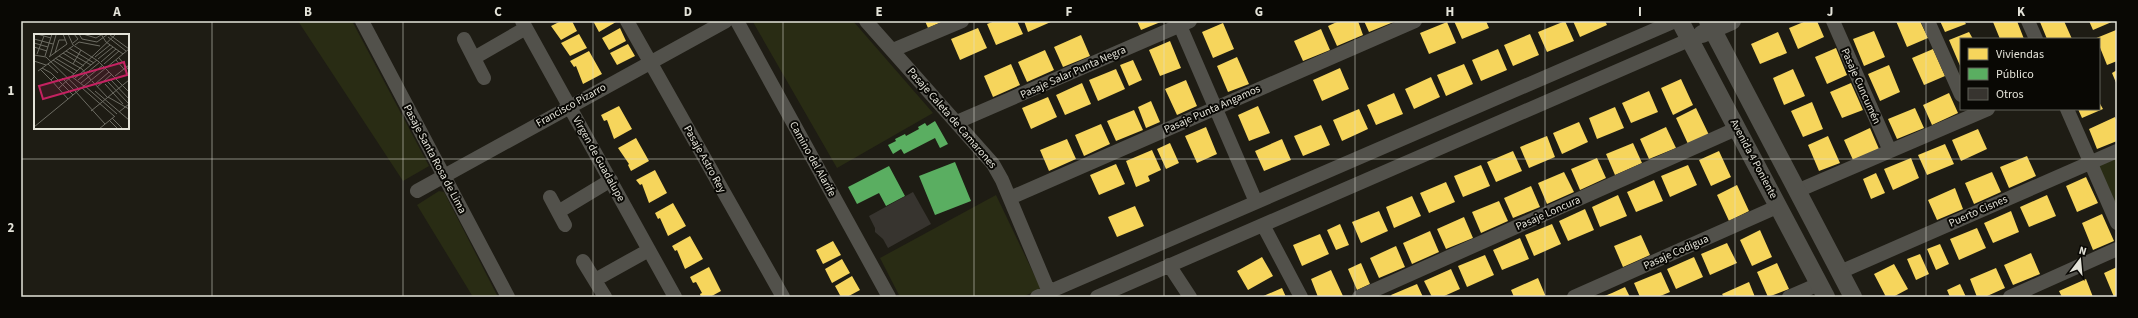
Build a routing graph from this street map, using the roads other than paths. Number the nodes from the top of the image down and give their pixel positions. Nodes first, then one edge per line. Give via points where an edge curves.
1 (362, 21) edge
2 (627, 21) edge
3 (726, 21) edge
4 (737, 21) edge
5 (866, 21) edge
6 (962, 21) edge
7 (1415, 21) edge
8 (1675, 21) edge
9 (1680, 21) edge
10 (1732, 21) edge
11 (1832, 21) edge
12 (1928, 21) edge
13 (2028, 21) edge
14 (1182, 22) edge
15 (524, 25) edge
16 (1710, 25) edge
17 (2036, 38) edge
18 (464, 39) dead end
19 (1691, 39) junction
20 (893, 50) junction
21 (474, 58) junction
22 (650, 62) junction
23 (484, 78) dead end
24 (1960, 93) edge
25 (570, 106) junction
26 (1216, 108) junction
27 (1983, 110) edge
28 (2067, 110) edge
29 (1969, 113) edge
30 (957, 122) junction
31 (1738, 128) junction
32 (1890, 151) junction
33 (2117, 151) edge
34 (2090, 163) junction
35 (444, 176) junction
36 (611, 180) junction
37 (1797, 190) junction
38 (417, 191) dead end
39 (550, 197) dead end
40 (1010, 198) junction
41 (1256, 202) junction
42 (1779, 206) junction
43 (558, 212) junction
44 (2117, 223) edge
45 (565, 225) dead end
46 (1264, 225) junction
47 (2117, 249) edge
48 (649, 250) junction
49 (583, 261) dead end
50 (1170, 265) junction
51 (1840, 272) junction
52 (595, 280) junction
53 (1823, 290) edge
54 (1043, 294) edge
55 (508, 297) edge
56 (605, 297) edge
57 (675, 297) edge
58 (783, 297) edge
59 (889, 297) edge
60 (1097, 297) edge
61 (1190, 297) edge
62 (1301, 297) edge
63 (1359, 297) edge
64 (1574, 297) edge
65 (1789, 297) edge
66 (1853, 297) edge
67 (2010, 297) edge

1 - 35 street, Pasaje Santa Rosa de Lima
2 - 22 street, Pasaje Astro Rey
3 - 22 street, Francisco Pizarro
4 - 59 street, Camino del Alarife
5 - 20 street, Pasaje Caleta de Camarones
6 - 20 street
7 - 26 street, Pasaje Punta Angamos
8 - 41 street
9 - 19 street, Avenida 4 Poniente
10 - 16 street
11 - 32 street, Pasaje Cuncumén
12 - 24 street
13 - 17 street
14 - 26 street
14 - 30 street, Pasaje Salar Punta Negra
15 - 21 street
15 - 25 street, Virgen de Guadalupe
16 - 19 street
16 - 37 street
18 - 21 street
19 - 31 street, Avenida 4 Poniente
19 - 46 street
20 - 30 street, Pasaje Caleta de Camarones
21 - 23 street
22 - 25 street, Francisco Pizarro
22 - 58 street, Pasaje Astro Rey
25 - 35 street, Francisco Pizarro
25 - 36 street, Virgen de Guadalupe
26 - 40 street, Pasaje Punta Angamos
26 - 41 street
27 - 29 street
28 - 34 street
29 - 32 street
30 - 40 street, Pasaje Caleta de Camarones via 993,164
31 - 42 street, Avenida 4 Poniente
31 - 63 street, Pasaje Loncura
32 - 37 street
33 - 34 street, Puerto Cisnes
34 - 44 street
34 - 51 street, Puerto Cisnes
35 - 38 street, Francisco Pizarro
35 - 55 street, Pasaje Santa Rosa de Lima
36 - 43 street
36 - 48 street, Virgen de Guadalupe
37 - 51 street
39 - 43 street
40 - 54 street, Pasaje Caleta de Camarones
41 - 54 street
42 - 53 street, Avenida 4 Poniente
42 - 64 street, Pasaje Codigua
43 - 45 street
46 - 50 street
46 - 62 street
47 - 67 street
48 - 52 street
48 - 57 street, Virgen de Guadalupe
49 - 52 street
50 - 60 street
50 - 61 street
51 - 66 street
52 - 56 street
53 - 65 street

